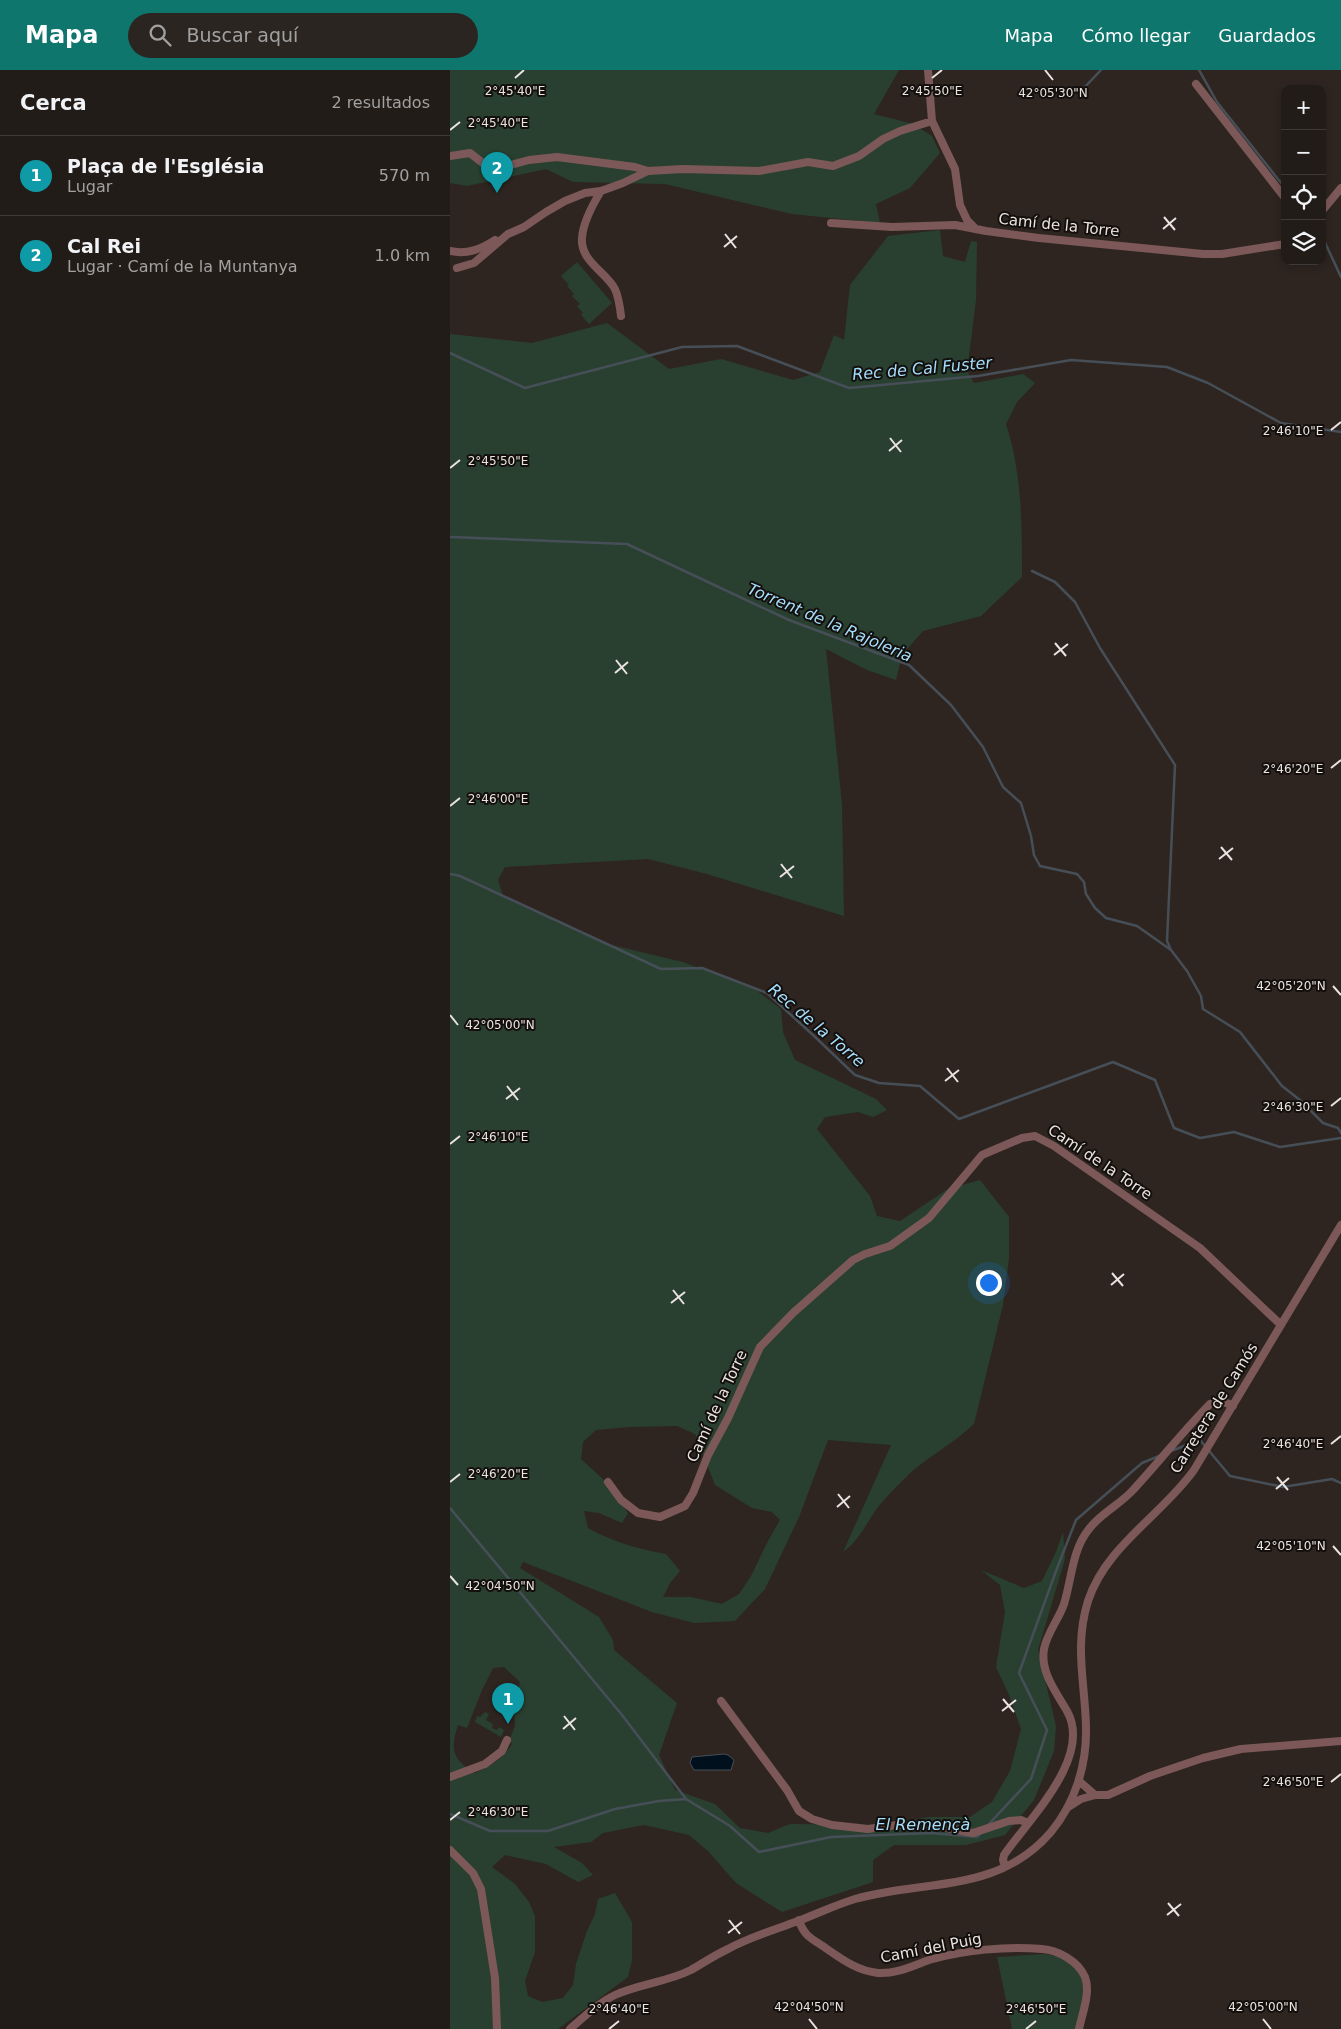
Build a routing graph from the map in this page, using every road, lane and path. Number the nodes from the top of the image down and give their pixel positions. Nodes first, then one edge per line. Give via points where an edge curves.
1 (928, 70) edge
2 (1196, 84) dead end
3 (932, 121) junction
4 (450, 156) edge
5 (648, 171) junction
6 (1341, 188) edge
7 (601, 191) junction
8 (1281, 193) edge
9 (1326, 206) edge
10 (831, 223) dead end
11 (977, 229) junction
12 (508, 234) junction
13 (1281, 245) edge
14 (450, 251) edge
15 (457, 268) dead end
16 (621, 316) dead end
17 (1341, 1225) edge
18 (1281, 1325) junction
19 (1233, 1406) junction
20 (608, 1482) dead end
21 (721, 1701) dead end
22 (507, 1740) dead end
23 (1341, 1742) edge
24 (450, 1777) edge
25 (1077, 1785) junction
26 (1095, 1796) junction
27 (1085, 1798) junction
28 (1066, 1809) junction
29 (1028, 1823) junction
30 (1012, 1843) junction
31 (450, 1850) edge
32 (1020, 1859) junction
33 (1005, 1867) junction
34 (799, 1920) junction
35 (497, 2029) edge
36 (570, 2029) edge
37 (1079, 2029) edge

1 - 3 street
2 - 8 street
3 - 5 street via 900,131 859,156 833,166 808,162 759,170
3 - 11 street via 954,168 960,205 967,220
4 - 5 street via 470,153 488,167 557,157
5 - 7 street
6 - 9 street
7 - 12 street via 585,193 565,202
7 - 16 street via 582,240 587,257 614,288
10 - 11 street, Camí de la Torre via 892,227 955,225
11 - 13 street, Camí de la Torre via 1203,254
12 - 14 street via 480,249 459,253
12 - 15 street via 474,263
17 - 18 street, Carretera de Camós
18 - 19 street, Carretera de Camós
18 - 20 street, Camí de la Torre via 1193,1242 1054,1146 1035,1136 1022,1138 982,1155 930,1218 890,1246 853,1260 760,1347 685,1506 660,1517 638,1514 620,1500
19 - 25 street, Carretera de Camós via 1202,1458 1176,1493 1112,1557 1089,1599 1080,1642 1086,1727 1085,1754
19 - 29 street via 1220,1400 1210,1404 1129,1495 1088,1529 1076,1554 1064,1604 1044,1649 1050,1683 1072,1722 1074,1741 1057,1784
21 - 29 street via 799,1811 812,1820 868,1828 930,1826 972,1833 1009,1821
22 - 24 street via 502,1751 485,1764
23 - 26 street via 1241,1749 1203,1758 1108,1795
25 - 26 street
25 - 27 street
25 - 28 street, Carretera de Camós
26 - 27 street
27 - 28 street
28 - 32 street, Carretera de Camós via 1052,1830
29 - 30 street
30 - 32 street via 1012,1851
30 - 33 street via 1004,1855
31 - 35 street via 473,1873 481,1889 495,1978
32 - 33 street, Carretera de Camós
33 - 34 street, Carretera de Camós via 963,1882 868,1896
34 - 36 street, Carretera de Camós via 733,1946 678,1975 616,1994
34 - 37 street, Camí del Puig via 803,1932 864,1971 901,1971 930,1960 1003,1949 1044,1949 1068,1957 1085,1977 1086,1994

